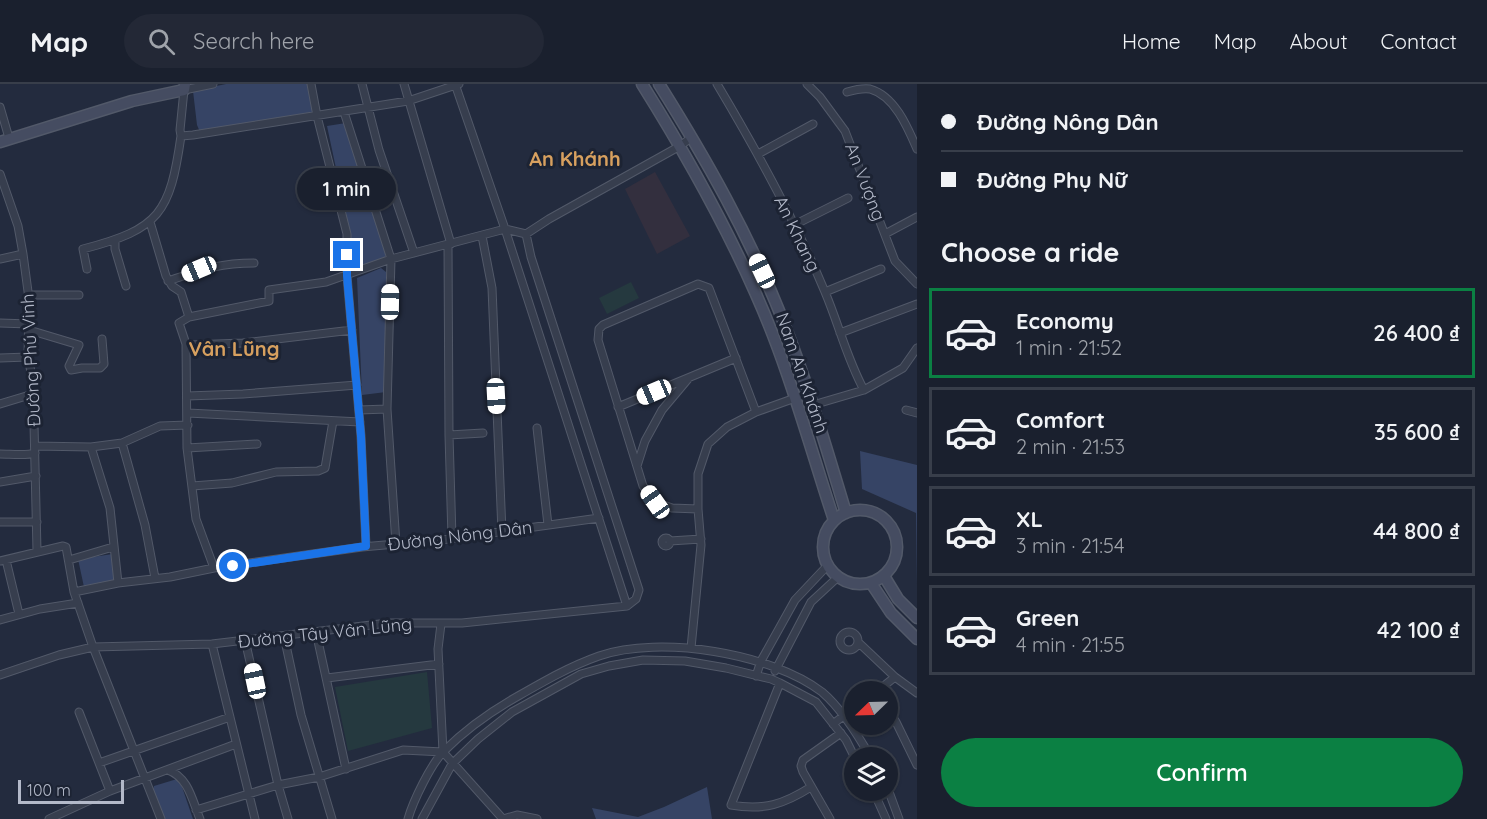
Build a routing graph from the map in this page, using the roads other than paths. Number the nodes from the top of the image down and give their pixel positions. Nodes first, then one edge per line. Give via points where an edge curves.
1 (213, 84) edge
2 (311, 84) edge
3 (362, 84) edge
4 (404, 84) edge
5 (642, 84) edge
6 (659, 84) edge
7 (717, 84) edge
8 (807, 84) edge
9 (457, 85) edge
10 (184, 87) edge
11 (846, 92) dead end
12 (408, 102) junction
13 (0, 107) edge
14 (367, 108) junction
15 (344, 112) junction
16 (317, 116) junction
17 (813, 124) dead end
18 (181, 136) junction
19 (693, 137) junction
20 (5, 140) edge
21 (680, 146) junction
22 (917, 149) edge
23 (758, 154) junction
24 (0, 174) edge
25 (720, 186) junction
26 (707, 193) junction
27 (848, 198) dead end
28 (917, 217) edge
29 (150, 222) junction
30 (794, 225) junction
31 (505, 229) junction
32 (526, 234) junction
33 (885, 234) junction
34 (482, 236) junction
35 (115, 241) junction
36 (450, 244) junction
37 (414, 253) junction
38 (23, 254) junction
39 (0, 259) edge
40 (391, 260) junction
41 (254, 263) dead end
42 (87, 269) dead end
43 (880, 269) dead end
44 (347, 276) junction
45 (168, 281) junction
46 (917, 284) edge
47 (126, 286) dead end
48 (825, 292) junction
49 (29, 295) junction
50 (79, 295) dead end
51 (917, 304) edge
52 (189, 317) junction
53 (0, 323) edge
54 (29, 327) junction
55 (352, 330) junction
56 (840, 333) junction
57 (102, 339) dead end
58 (186, 344) junction
59 (917, 348) edge
60 (28, 357) junction
61 (0, 358) edge
62 (736, 358) junction
63 (690, 376) junction
64 (357, 385) junction
65 (864, 390) junction
66 (809, 393) junction
67 (33, 394) junction
68 (187, 396) junction
69 (794, 399) junction
70 (0, 404) edge
71 (813, 405) junction
72 (618, 407) junction
73 (387, 409) junction
74 (359, 410) junction
75 (906, 410) dead end
76 (756, 412) junction
77 (188, 413) junction
78 (917, 413) edge
79 (333, 421) junction
80 (360, 422) junction
81 (188, 425) junction
82 (537, 428) dead end
83 (483, 433) dead end
84 (449, 435) junction
85 (122, 443) junction
86 (257, 444) dead end
87 (91, 447) junction
88 (187, 448) junction
89 (35, 450) junction
90 (0, 454) edge
91 (637, 466) junction
92 (36, 476) junction
93 (0, 482) edge
94 (192, 486) junction
95 (698, 509) junction
96 (846, 513) junction
97 (599, 518) junction
98 (834, 520) junction
99 (0, 522) edge
100 (37, 522) junction
101 (548, 525) junction
102 (502, 532) junction
103 (452, 538) junction
104 (701, 539) junction
105 (670, 541) dead end
106 (396, 544) junction
107 (366, 546) junction
108 (113, 547) junction
109 (38, 551) junction
110 (69, 560) junction
111 (3, 561) edge
112 (828, 565) junction
113 (214, 568) junction
114 (884, 576) junction
115 (838, 577) junction
116 (155, 578) junction
117 (118, 583) junction
118 (872, 583) junction
119 (74, 592) junction
120 (78, 603) junction
121 (627, 606) junction
122 (19, 614) junction
123 (917, 618) edge
124 (0, 620) edge
125 (441, 624) junction
126 (316, 632) junction
127 (284, 636) junction
128 (917, 639) edge
129 (245, 640) junction
130 (858, 642) dead end
131 (212, 644) junction
132 (93, 647) junction
133 (691, 648) junction
134 (761, 661) junction
135 (439, 664) junction
136 (776, 669) junction
137 (0, 675) edge
138 (756, 676) junction
139 (895, 677) junction
140 (327, 678) junction
141 (771, 679) junction
142 (890, 681) edge
143 (780, 683) junction
144 (917, 693) edge
145 (79, 712) dead end
146 (844, 715) joint
147 (230, 717) junction
148 (833, 724) junction
149 (898, 726) edge
150 (841, 734) junction
151 (236, 744) junction
152 (849, 747) edge
153 (134, 752) junction
154 (443, 753) junction
155 (99, 763) junction
156 (452, 765) junction
157 (917, 765) edge
158 (346, 769) junction
159 (168, 770) junction
160 (319, 777) junction
161 (145, 778) junction
162 (278, 785) junction
163 (811, 787) junction
164 (110, 791) junction
165 (248, 794) junction
166 (878, 801) edge
167 (893, 801) edge
168 (196, 810) junction
169 (49, 819) edge
170 (161, 819) edge
171 (200, 819) edge
172 (255, 819) edge
173 (288, 819) edge
174 (332, 819) edge
175 (408, 819) edge
176 (422, 819) edge
177 (503, 819) edge
178 (537, 819) edge
179 (830, 819) edge
180 (886, 819) edge
181 (900, 819) edge

1 - 10 street
2 - 16 street
3 - 14 street
4 - 12 street
5 - 21 street, Nam An Khánh
6 - 19 street, Nam An Khánh
7 - 23 street, An Khang
8 - 33 street, An Vượng via 845,131
9 - 12 street
9 - 31 street
10 - 18 street
10 - 20 street
11 - 22 street via 871,90 883,96 896,108
12 - 14 street
12 - 36 street
13 - 20 street
14 - 15 street
14 - 37 street
15 - 16 street
15 - 40 street
16 - 18 street
16 - 44 street via 347,234
17 - 23 street
18 - 29 street via 173,182 163,207
19 - 21 street
19 - 25 street, Nam An Khánh
21 - 26 street, Nam An Khánh
21 - 32 street
23 - 30 street, An Khang
24 - 38 street, Đường Phú Vinh
25 - 26 street
25 - 66 street, Nam An Khánh via 774,299
26 - 69 street, Nam An Khánh via 756,293
27 - 30 street
28 - 33 street
29 - 35 street
29 - 45 street
30 - 48 street, An Khang
31 - 32 street
31 - 34 street
31 - 97 street
32 - 121 street via 639,590
33 - 46 street, An Vượng via 895,261
34 - 36 street
34 - 102 street via 492,288
35 - 42 street via 83,249
35 - 47 street
36 - 37 street
36 - 84 street
37 - 40 street
38 - 39 street
38 - 49 street, Đường Phú Vinh
40 - 44 street
40 - 73 street
41 - 45 street via 210,266
43 - 48 street
44 - 52 street via 270,290 269,301
44 - 55 street
45 - 52 street via 182,294
48 - 56 street, An Khang
49 - 50 street
49 - 54 street, Đường Phú Vinh
51 - 56 street
52 - 58 street via 180,322
53 - 54 street
54 - 57 street via 79,345 69,366 71,370 100,368 104,364
54 - 60 street, Đường Phú Vinh
55 - 58 street via 243,343
55 - 64 street
56 - 65 street, An Khang
58 - 68 street
59 - 65 street via 903,368
60 - 61 street
60 - 67 street, Đường Phú Vinh
62 - 63 street
62 - 72 street via 709,288 698,284 599,329 598,340
62 - 76 street
63 - 72 street
63 - 91 street via 662,410
64 - 68 street
64 - 74 street
65 - 71 street
66 - 69 street
66 - 71 street, Nam An Khánh
67 - 70 street
67 - 89 street, Đường Phú Vinh
68 - 77 street
69 - 76 street
69 - 98 street, Nam An Khánh
71 - 96 street, Nam An Khánh
72 - 91 street
73 - 74 street
73 - 106 street
74 - 80 street
75 - 78 street
76 - 95 street via 727,427 708,444 699,474
77 - 79 street
77 - 81 street
79 - 80 street
79 - 94 street via 325,468
80 - 107 street
81 - 85 street via 160,426
81 - 88 street
82 - 101 street
83 - 84 street
84 - 103 street
85 - 87 street
85 - 116 street
86 - 88 street
87 - 89 street
87 - 108 street via 110,508
88 - 94 street
89 - 90 street via 30,455
89 - 92 street, Đường Phú Vinh
91 - 95 street via 643,486 655,502 672,508
92 - 93 street
92 - 100 street, Đường Phú Vinh
94 - 113 street via 196,519
95 - 104 street
96 - 98 street
96 - 114 street via 869,511 889,523 895,533 896,557
97 - 101 street, Đường Nông Dân
97 - 121 street
98 - 112 street via 824,542
99 - 100 street
100 - 109 street, Đường Phú Vinh
101 - 102 street, Đường Nông Dân
102 - 103 street, Đường Nông Dân
103 - 106 street, Đường Nông Dân
104 - 105 street
104 - 133 street
106 - 107 street, Đường Nông Dân
107 - 113 street, Đường Nông Dân
108 - 110 street
108 - 117 street
109 - 110 street via 63,546
109 - 111 street
110 - 119 street
111 - 122 street
112 - 115 street
112 - 134 street via 795,600
113 - 116 street, Đường Nông Dân
114 - 118 street
114 - 123 street via 898,599
115 - 118 street via 848,582
115 - 136 street via 811,602
116 - 117 street, Đường Nông Dân
117 - 119 street, Đường Nông Dân
118 - 128 street via 891,613
119 - 120 street
120 - 122 street
120 - 132 street
121 - 125 street, Đường Tây Vân Lũng
122 - 124 street
125 - 126 street, Đường Tây Vân Lũng via 388,623
125 - 135 street
126 - 127 street, Đường Tây Vân Lũng
126 - 140 street
127 - 129 street, Đường Tây Vân Lũng
127 - 160 street
129 - 131 street, Đường Tây Vân Lũng
129 - 162 street
130 - 139 street
131 - 132 street, Đường Tây Vân Lũng
131 - 147 street
132 - 137 street, Đường Tây Vân Lũng
132 - 153 street
133 - 134 street
133 - 154 street via 644,648 601,656 550,677 497,708
134 - 136 street
134 - 138 street
135 - 140 street
135 - 154 street
136 - 141 street
136 - 146 street via 795,675 822,693
138 - 141 street
138 - 156 street via 726,668 643,660 590,671 512,712
139 - 142 street
139 - 144 street
140 - 158 street
141 - 143 street
143 - 148 street via 816,702
143 - 163 street via 731,805 750,808 788,801
145 - 155 street
146 - 148 street
147 - 151 street
147 - 153 street
148 - 150 street
149 - 157 street
150 - 152 street
150 - 163 street via 803,760 801,766
151 - 159 street
151 - 165 street
153 - 155 street
153 - 161 street
154 - 156 street
154 - 158 street via 403,750
154 - 175 street via 412,804
155 - 164 street
156 - 176 street
156 - 177 street
158 - 160 street
159 - 161 street
159 - 168 street via 185,781
160 - 162 street
160 - 174 street
161 - 164 street
161 - 170 street
162 - 165 street
162 - 173 street
163 - 179 street
164 - 169 street
165 - 168 street
165 - 172 street
166 - 180 street
167 - 181 street
168 - 171 street
177 - 178 street via 517,815

